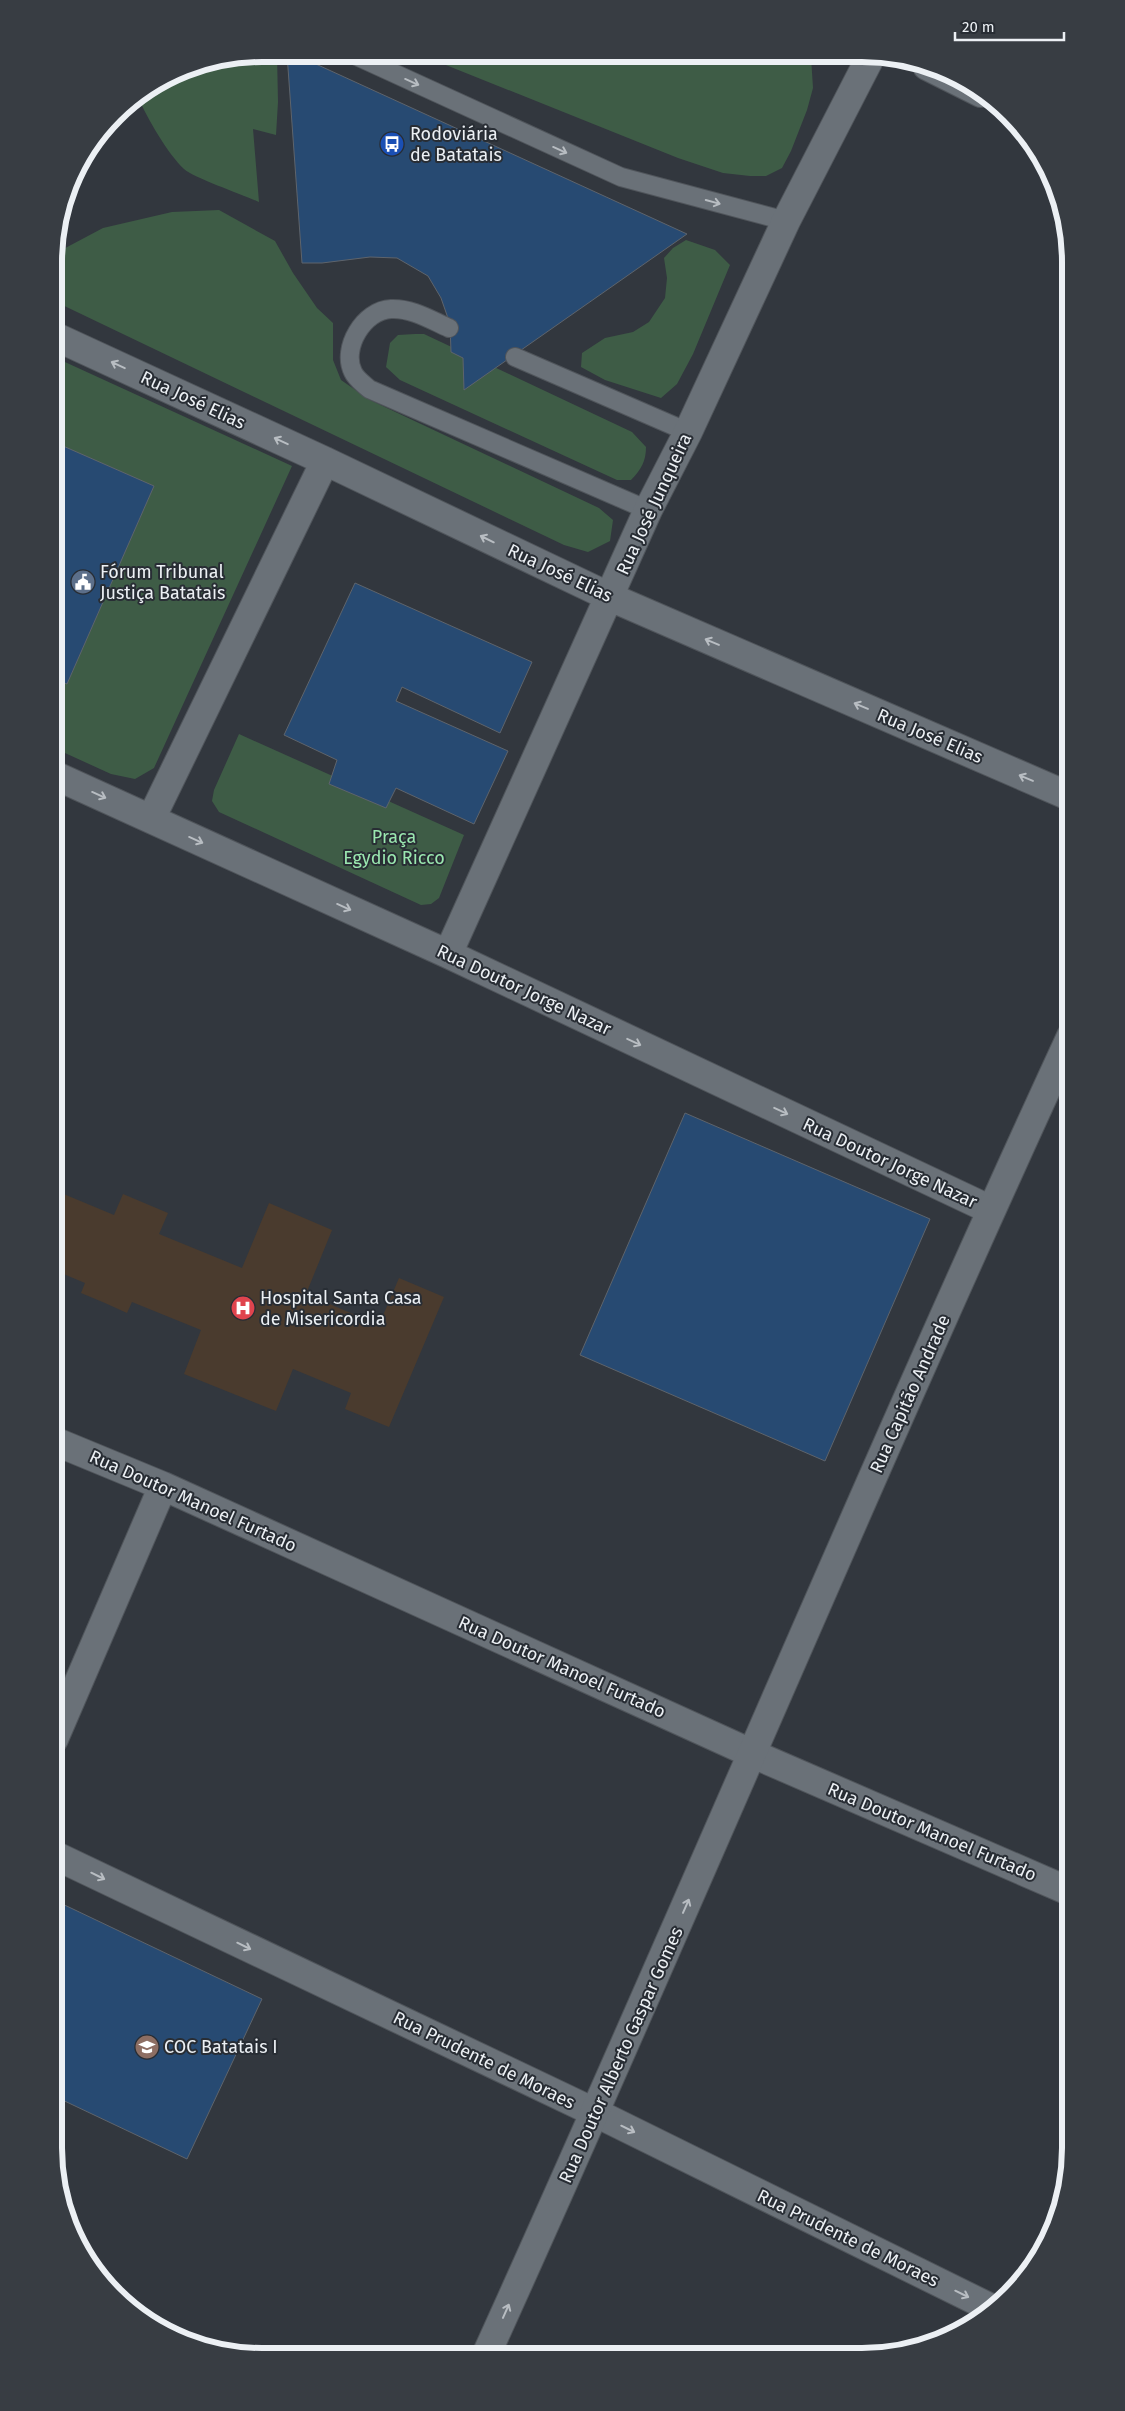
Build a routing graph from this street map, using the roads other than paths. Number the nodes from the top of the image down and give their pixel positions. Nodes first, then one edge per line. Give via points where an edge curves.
1 (369, 62) edge
2 (868, 62) edge
3 (786, 221) junction
4 (449, 328) dead end
5 (62, 340) edge
6 (516, 357) dead end
7 (688, 432) junction
8 (325, 461) junction
9 (648, 510) junction
10 (610, 597) junction
11 (62, 779) edge
12 (1062, 793) edge
13 (151, 819) junction
14 (448, 954) junction
15 (1062, 1056) edge
16 (991, 1210) junction
17 (62, 1444) edge
18 (163, 1486) junction
19 (62, 1720) edge
20 (753, 1754) junction
21 (62, 1859) edge
22 (1062, 1888) edge
23 (596, 2114) junction
24 (986, 2306) edge
25 (489, 2348) edge

1 -> 3 lane via 621,177
2 - 3 street, Rua José Junqueira
3 - 7 street, Rua José Junqueira
4 - 9 lane via 409,310 389,309 369,318 357,331 350,359 353,373 369,389
8 -> 5 street, Rua José Elias
6 - 7 lane
7 - 9 street, Rua José Junqueira
10 -> 8 street, Rua José Elias
8 - 13 street
9 - 10 street, Rua José Junqueira
12 -> 10 street, Rua José Elias
10 - 14 street, Rua José Junqueira
11 -> 13 street, Rua Doutor Jorge Nazar
13 -> 14 street, Rua Doutor Jorge Nazar
14 -> 16 street, Rua Doutor Jorge Nazar
15 - 16 street, Rua Capitão Andrade
16 - 20 street, Rua Capitão Andrade
17 - 18 street, Rua Doutor Manoel Furtado
18 - 19 street
18 - 20 street, Rua Doutor Manoel Furtado
20 - 22 street, Rua Doutor Manoel Furtado
23 -> 20 street, Rua Doutor Alberto Gaspar Gomes
21 -> 23 street, Rua Prudente de Moraes
23 -> 24 street, Rua Prudente de Moraes
25 -> 23 street, Rua Doutor Alberto Gaspar Gomes

